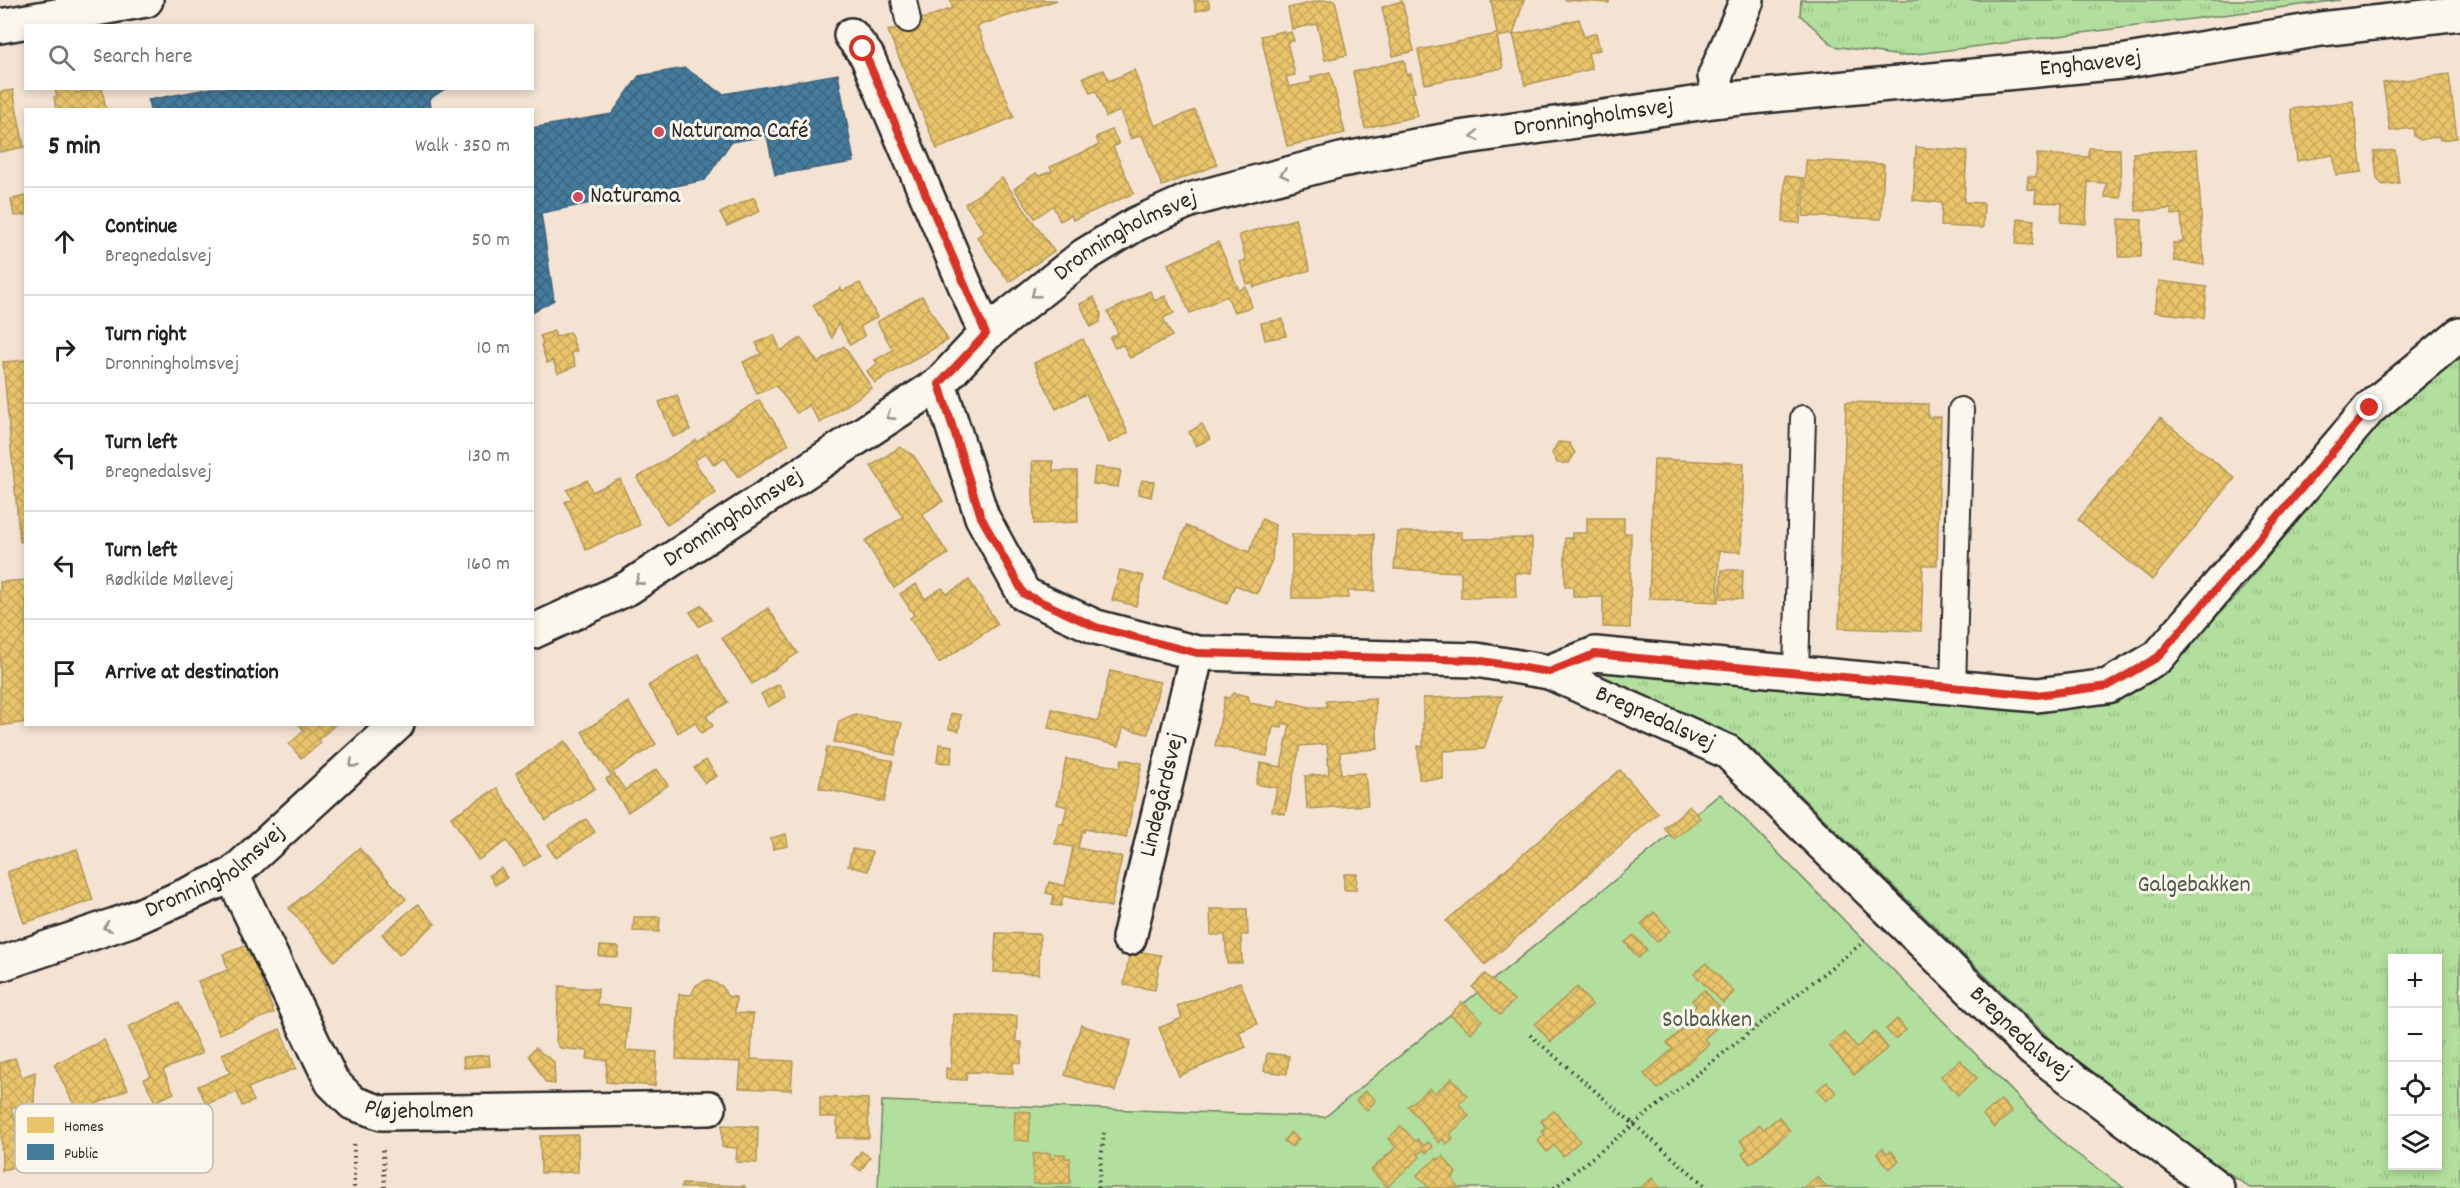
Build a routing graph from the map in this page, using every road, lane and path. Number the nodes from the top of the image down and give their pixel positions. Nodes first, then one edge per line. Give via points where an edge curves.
1 (146, 0) edge
2 (1747, 0) edge
3 (100, 4) edge
4 (2460, 13) edge
5 (0, 26) edge
6 (851, 35) dead end
7 (1720, 100) junction
8 (986, 334) junction
9 (2460, 334) edge
10 (939, 384) junction
11 (1961, 410) dead end
12 (1803, 418) dead end
13 (534, 631) edge
14 (1197, 653) junction
15 (1549, 672) junction
16 (1796, 673) junction
17 (1953, 687) junction
18 (394, 726) edge
19 (232, 875) junction
20 (1896, 916) junction
21 (1129, 938) dead end
22 (0, 964) edge
23 (1530, 1035) dead end
24 (709, 1108) dead end
25 (1635, 1125) junction
26 (1104, 1133) dead end
27 (1098, 1188) edge
28 (1554, 1188) edge
29 (1708, 1188) edge
30 (2217, 1188) edge

1 - 3 street
2 - 7 street via 1715,76
3 - 5 street
4 - 7 street, Enghavevej via 2321,29 2121,62
6 - 8 street via 867,56
7 -> 8 street, Dronningholmsvej via 1459,138 1341,160 1190,201 1136,224 1085,255
8 - 10 street, Dronningholmsvej
9 - 17 street via 2370,408 2158,657 2108,686 2037,695
10 -> 13 street, Dronningholmsvej via 628,588
10 - 14 street, Bregnedalsvej via 981,517 1024,594 1096,627
11 - 17 lane
12 - 16 lane
14 - 15 street, Bregnedalsvej via 1476,660
14 - 21 street, Lindegårdsvej
15 - 16 street via 1595,654
15 - 20 street, Bregnedalsvej via 1728,752
16 - 17 street
18 -> 19 street, Dronningholmsvej
19 -> 22 street, Dronningholmsvej via 130,920
19 - 24 street, Pløjeholmen via 332,1083 353,1103 382,1113
20 - 25 path
20 - 30 street, Bregnedalsvej via 2032,1049
23 - 25 path
25 - 28 path
25 - 29 path
26 - 27 path

